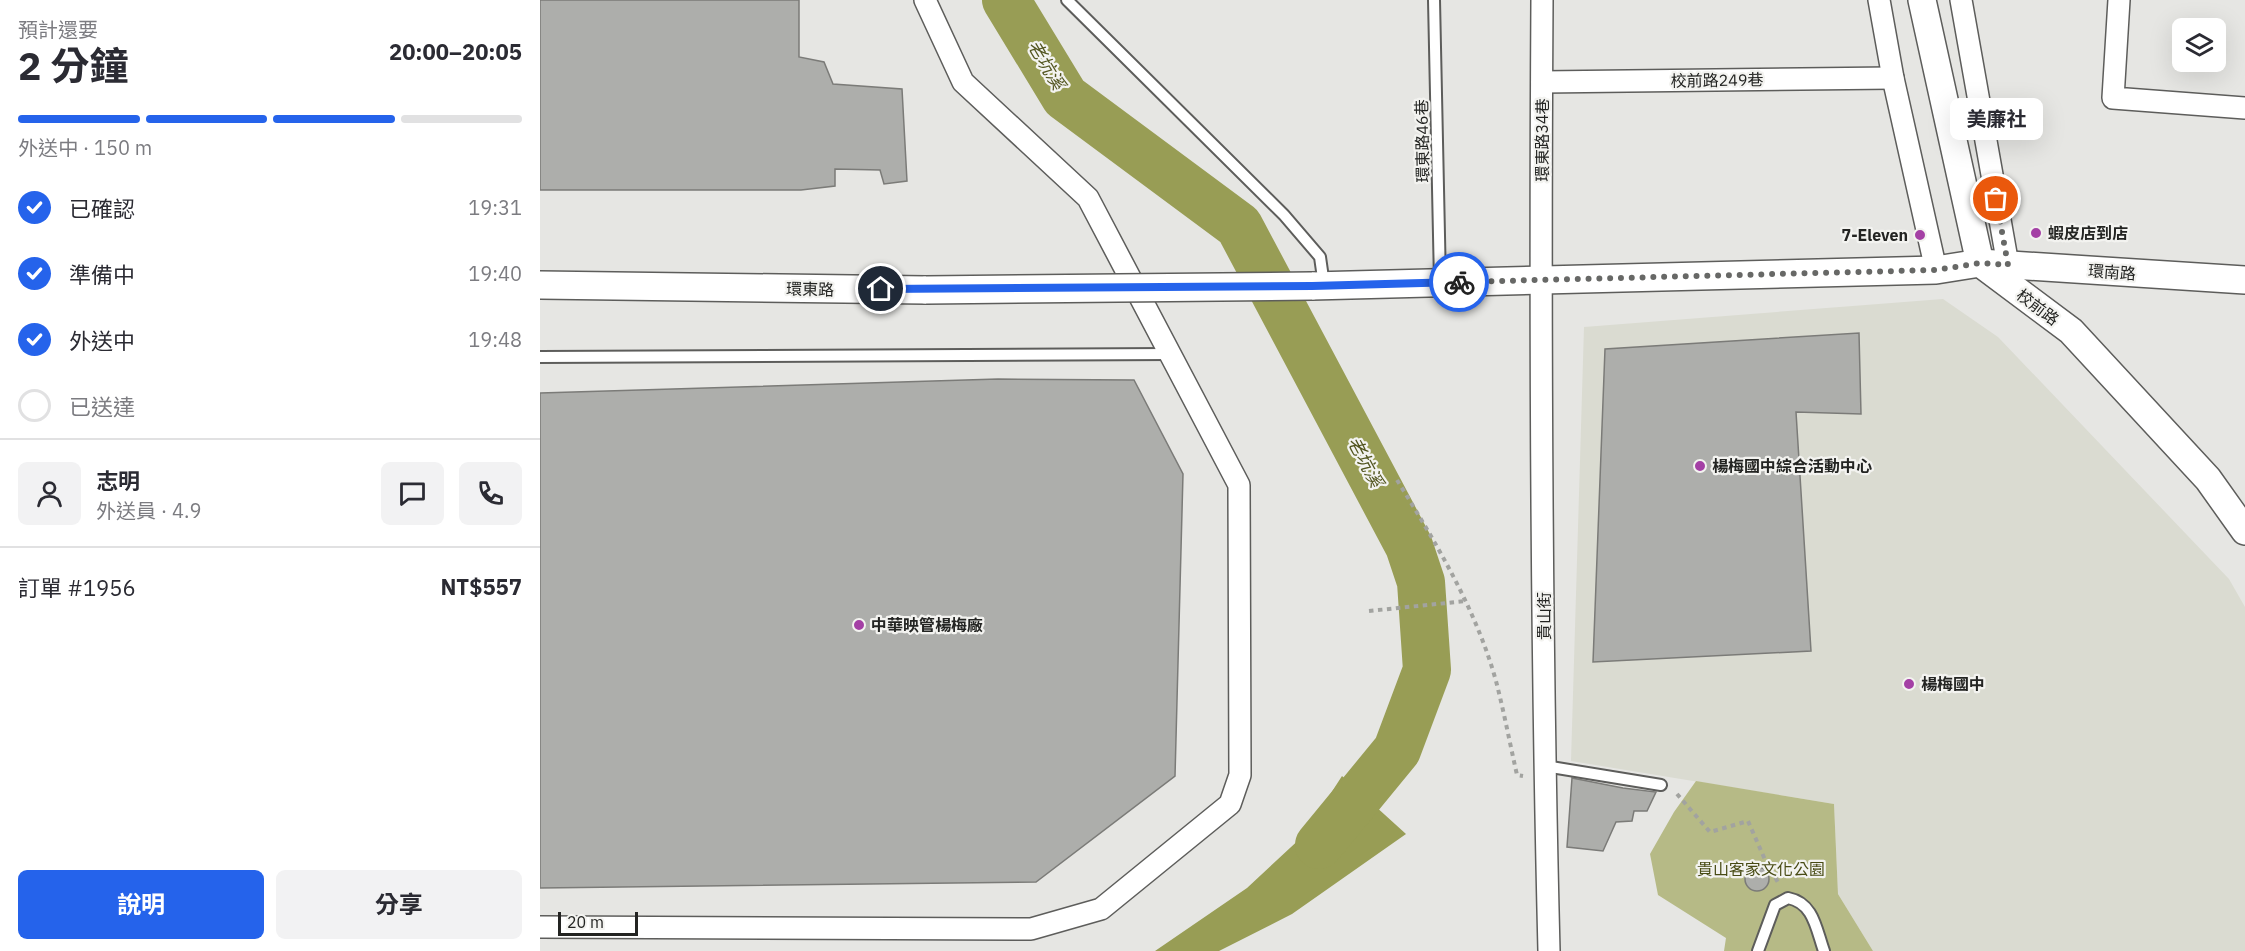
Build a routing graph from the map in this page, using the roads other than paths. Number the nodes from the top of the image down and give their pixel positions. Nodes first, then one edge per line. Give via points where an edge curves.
1 (925, 0) edge
2 (1066, 0) edge
3 (1434, 0) edge
4 (1542, 0) edge
5 (1879, 0) edge
6 (1922, 0) edge
7 (1961, 0) edge
8 (2119, 0) edge
9 (1893, 78) junction
10 (1542, 82) junction
11 (2245, 108) edge
12 (1980, 263) junction
13 (2008, 265) junction
14 (1936, 270) junction
15 (1542, 280) junction
16 (2245, 280) edge
17 (1440, 282) junction
18 (540, 285) edge
19 (1318, 286) junction
20 (1170, 354) junction
21 (540, 357) edge
22 (2245, 531) edge
23 (1545, 772) junction
24 (1661, 784) road end
25 (540, 927) edge
26 (1549, 951) edge
27 (1758, 951) edge
28 (1824, 951) edge

1 - 20 street via 963,82 1088,198
2 - 19 lane via 1284,215 1320,257
3 - 17 lane, 環東路46巷
4 - 10 street, 環東路34巷
5 - 9 street
6 - 12 street
7 - 13 street
8 - 11 street via 2113,98
9 - 10 street, 校前路249巷
9 - 14 street
10 - 15 street, 環東路34巷
12 - 13 street, 環南路
12 - 14 street, 環東路
12 - 22 street, 校前路 via 2071,331 2208,479
13 - 16 street, 環南路
14 - 15 street, 環東路
15 - 17 street, 環東路
15 - 23 street, 貴山街
17 - 19 street, 環東路
18 - 19 street, 環東路, bridge via 926,290
20 - 21 lane
20 - 25 street via 1239,485 1240,775 1230,804 1101,909 1031,929
23 - 24 lane
23 - 26 street, 貴山街
27 - 28 lane via 1774,905 1788,897 1808,908

